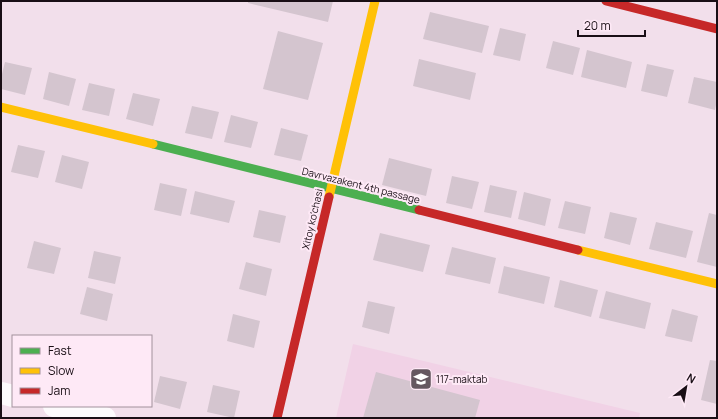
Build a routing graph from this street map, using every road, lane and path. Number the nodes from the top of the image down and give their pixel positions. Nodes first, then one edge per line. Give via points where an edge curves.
1 (375, 1) edge
2 (606, 1) edge
3 (717, 29) edge
4 (1, 107) edge
5 (330, 189) junction
6 (717, 284) edge
7 (1, 394) edge
8 (12, 396) edge
9 (58, 407) edge
10 (105, 418) edge
11 (277, 418) edge

1 - 5 street, Xitoy ko'chasi
2 - 3 street
4 - 5 street, Davrvazakent 4th passage
5 - 6 street, Davrvazakent 4th passage
5 - 11 street, Xitoy ko'chasi
7 - 8 street
9 - 10 street

